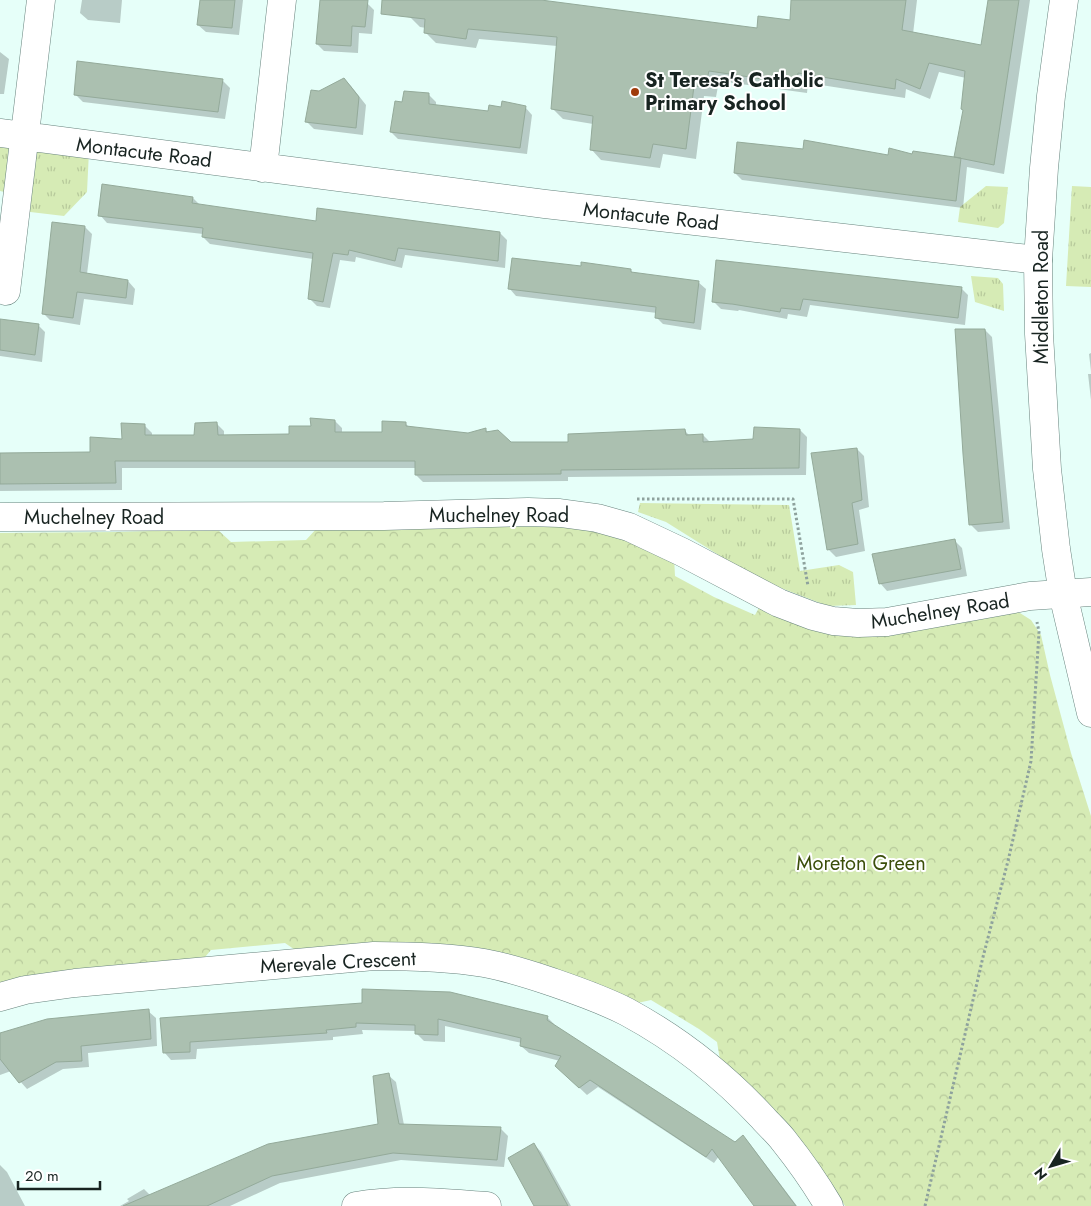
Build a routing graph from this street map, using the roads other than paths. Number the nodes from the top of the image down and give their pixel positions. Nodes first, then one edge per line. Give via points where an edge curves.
1 (41, 0) edge
2 (282, 0) edge
3 (1064, 0) edge
4 (12, 135) edge
5 (263, 168) junction
6 (1038, 260) junction
7 (6, 291) dead end
8 (0, 517) edge
9 (1091, 592) edge
10 (1063, 594) junction
11 (1091, 713) edge
12 (0, 997) edge
13 (356, 1206) edge
14 (488, 1206) edge
15 (829, 1206) edge

1 - 4 street
2 - 5 street
3 - 6 street, Middleton Road via 1051,96
4 - 5 street, Montacute Road
4 - 7 street
5 - 6 street, Montacute Road via 545,204
6 - 10 street, Middleton Road via 1047,469
8 - 10 street, Muchelney Road via 560,513 629,527 779,603 813,616 858,624 887,622 1030,596
9 - 10 street
10 - 11 street, Middleton Road
12 - 15 street, Merevale Crescent via 75,983 374,956 416,956 484,963 578,991 626,1011 667,1037 748,1102 784,1140
13 - 14 street via 400,1201

